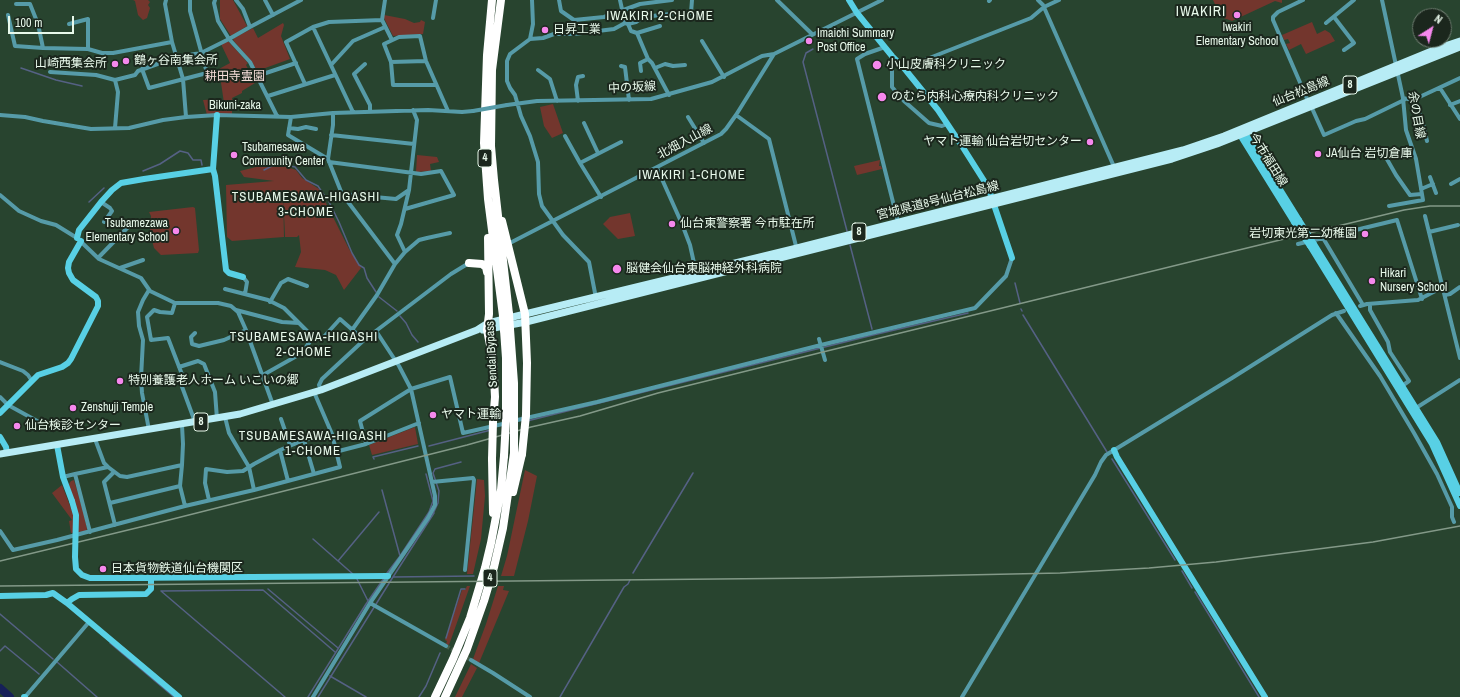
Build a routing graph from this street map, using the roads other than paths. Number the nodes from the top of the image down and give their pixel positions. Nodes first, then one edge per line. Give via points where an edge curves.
1 (166, 0) edge
2 (190, 0) edge
3 (215, 0) edge
4 (236, 0) edge
5 (265, 0) edge
6 (301, 0) edge
7 (385, 0) edge
8 (436, 0) edge
9 (492, 0) edge
10 (501, 0) edge
11 (532, 0) edge
12 (559, 0) edge
13 (620, 0) edge
14 (672, 0) edge
15 (692, 0) edge
16 (777, 0) edge
17 (849, 0) edge
18 (882, 0) edge
19 (1038, 0) edge
20 (1059, 0) edge
21 (1303, 0) edge
22 (1352, 0) edge
23 (1383, 1) edge
24 (294, 2) edge
25 (16, 4) dead end
26 (1044, 7) junction
27 (622, 11) junction
28 (857, 13) junction
29 (8, 15) dead end
30 (273, 15) junction
31 (1334, 17) junction
32 (433, 18) dead end
33 (382, 20) junction
34 (1326, 23) dead end
35 (69, 24) dead end
36 (627, 24) junction
37 (660, 26) dead end
38 (250, 27) junction
39 (313, 27) junction
40 (385, 27) junction
41 (638, 33) junction
42 (812, 34) junction
43 (229, 39) junction
44 (392, 40) junction
45 (530, 40) junction
46 (702, 41) dead end
47 (1460, 41) edge
48 (172, 42) junction
49 (885, 47) junction
50 (1460, 47) edge
51 (43, 48) junction
52 (88, 49) junction
53 (1344, 50) dead end
54 (201, 53) junction
55 (774, 54) junction
56 (892, 56) junction
57 (177, 57) junction
58 (648, 60) junction
59 (426, 61) junction
60 (391, 62) junction
61 (296, 63) junction
62 (365, 64) dead end
63 (330, 65) junction
64 (685, 65) dead end
65 (621, 66) dead end
66 (655, 68) junction
67 (904, 68) junction
68 (142, 69) junction
69 (1396, 69) junction
70 (538, 70) dead end
71 (642, 71) dead end
72 (50, 72) dead end
73 (335, 75) junction
74 (257, 76) junction
75 (583, 76) dead end
76 (724, 77) junction
77 (1460, 78) edge
78 (183, 79) junction
79 (115, 80) junction
80 (305, 84) junction
81 (436, 85) junction
82 (1440, 88) junction
83 (668, 95) junction
84 (268, 96) junction
85 (1404, 99) junction
86 (578, 100) junction
87 (629, 100) junction
88 (1413, 100) junction
89 (557, 101) junction
90 (1460, 101) edge
91 (518, 103) junction
92 (1310, 104) junction
93 (1450, 105) junction
94 (413, 110) junction
95 (472, 110) joint
96 (448, 111) junction
97 (353, 112) junction
98 (370, 112) junction
99 (333, 113) junction
100 (0, 115) edge
101 (217, 115) junction
102 (736, 115) junction
103 (277, 116) junction
104 (688, 116) dead end
105 (186, 117) junction
106 (291, 117) junction
107 (1460, 119) edge
108 (584, 123) dead end
109 (947, 124) junction
110 (115, 128) junction
111 (289, 128) junction
112 (316, 129) dead end
113 (1241, 132) junction
114 (331, 135) junction
115 (565, 136) dead end
116 (1427, 141) dead end
117 (621, 142) dead end
118 (704, 143) junction
119 (414, 144) junction
120 (598, 153) junction
121 (1384, 154) dead end
122 (328, 161) junction
123 (580, 163) junction
124 (657, 168) junction
125 (213, 170) junction
126 (1116, 170) junction
127 (410, 173) junction
128 (1430, 177) dead end
129 (1460, 179) edge
130 (1433, 184) junction
131 (1451, 184) dead end
132 (409, 190) junction
133 (1421, 191) junction
134 (1436, 193) dead end
135 (342, 194) junction
136 (0, 195) edge
137 (600, 197) junction
138 (492, 199) junction
139 (101, 202) junction
140 (993, 202) junction
141 (1388, 206) dead end
142 (405, 209) junction
143 (1425, 216) dead end
144 (553, 221) junction
145 (104, 222) dead end
146 (898, 222) junction
147 (132, 223) dead end
148 (1458, 225) dead end
149 (1429, 232) junction
150 (450, 234) dead end
151 (1322, 238) junction
152 (79, 240) junction
153 (508, 244) junction
154 (1298, 244) dead end
155 (1312, 245) junction
156 (797, 251) junction
157 (404, 252) junction
158 (489, 252) junction
159 (98, 258) junction
160 (1012, 258) joint
161 (143, 260) dead end
162 (469, 263) junction
163 (395, 264) junction
164 (120, 268) junction
165 (696, 272) junction
166 (488, 274) junction
167 (243, 277) joint
168 (307, 286) dead end
169 (1443, 287) junction
170 (1458, 288) edge
171 (225, 289) dead end
172 (149, 290) junction
173 (245, 294) junction
174 (1460, 294) edge
175 (1447, 295) junction
176 (1422, 299) junction
177 (599, 300) junction
178 (175, 302) junction
179 (270, 302) junction
180 (1370, 304) junction
181 (236, 310) junction
182 (1344, 311) dead end
183 (1336, 313) junction
184 (526, 318) junction
185 (299, 323) junction
186 (488, 326) junction
187 (246, 330) junction
188 (352, 330) junction
189 (376, 331) junction
190 (194, 333) dead end
191 (313, 337) junction
192 (819, 339) dead end
193 (364, 340) junction
194 (822, 347) junction
195 (1459, 352) edge
196 (1460, 358) edge
197 (825, 360) dead end
198 (396, 361) junction
199 (1, 364) edge
200 (179, 367) junction
201 (263, 375) junction
202 (1460, 380) edge
203 (32, 381) junction
204 (1402, 386) junction
205 (411, 389) junction
206 (318, 391) junction
207 (0, 397) edge
208 (8, 405) junction
209 (273, 405) junction
210 (1416, 408) junction
211 (0, 413) edge
212 (225, 417) junction
213 (217, 419) junction
214 (281, 419) dead end
215 (510, 419) junction
216 (52, 423) dead end
217 (195, 423) junction
218 (419, 423) junction
219 (182, 425) junction
220 (149, 430) junction
221 (332, 434) junction
222 (0, 437) edge
223 (95, 439) junction
224 (304, 440) junction
225 (366, 444) junction
226 (57, 445) junction
227 (290, 445) junction
228 (280, 450) junction
229 (1114, 450) junction
230 (335, 452) junction
231 (3, 453) edge
232 (518, 453) junction
233 (182, 465) junction
234 (108, 467) junction
235 (249, 467) junction
236 (114, 472) junction
237 (75, 474) junction
238 (314, 474) junction
239 (63, 477) junction
240 (288, 481) junction
241 (434, 481) junction
242 (180, 486) junction
243 (254, 490) junction
244 (1460, 493) edge
245 (209, 500) junction
246 (110, 504) junction
247 (185, 506) junction
248 (1460, 506) edge
249 (1454, 522) dead end
250 (115, 525) junction
251 (494, 526) junction
252 (0, 531) edge
253 (90, 532) junction
254 (465, 570) dead end
255 (387, 576) junction
256 (151, 578) junction
257 (0, 596) edge
258 (67, 603) junction
259 (370, 603) junction
260 (89, 622) junction
261 (446, 646) tunnel mouth
262 (471, 660) tunnel mouth
263 (24, 697) edge
264 (179, 697) edge
265 (313, 697) edge
266 (435, 697) edge
267 (446, 697) edge
268 (530, 697) edge
269 (962, 697) edge
270 (1265, 697) edge

1 - 48 street
2 - 54 street via 190,11
3 - 43 street via 218,21
4 - 38 street
5 - 30 street
6 - 24 street
7 - 33 street
8 - 32 street
9 - 138 highway, Sendai Bypass / 4 via 484,101 484,143
10 - 138 highway, Sendai Bypass / 4 via 492,70
11 - 45 street via 533,24
12 - 27 street via 561,11 574,20 604,17
13 - 27 street
14 - 27 street via 640,4
15 - 36 street via 691,13 643,17
16 - 42 street
17 - 28 street
18 - 28 street
19 - 26 street
20 - 26 street
21 - 92 street via 1278,12 1273,20
22 - 31 street
23 - 69 street, 余の目線
24 - 30 street
25 - 51 street via 30,4 38,24
26 - 67 street via 1031,18
26 - 126 street
27 - 36 street
28 - 42 street
28 - 49 street
29 - 51 street via 15,46
30 - 38 street
31 - 34 street
31 - 53 street via 1354,43
33 - 39 street via 328,22
33 - 40 street
35 - 52 street via 88,19
36 - 41 street via 631,31
36 - 45 street via 614,29 554,34
37 - 41 street
38 - 43 street
39 - 61 street via 286,42
39 - 63 street
40 - 44 street
40 - 63 street via 353,41
41 - 58 street
42 - 55 street
43 - 54 street
43 - 74 street via 250,62
44 - 59 street via 420,36
44 - 60 street via 384,44
45 - 91 street via 510,54 507,61 507,82
46 - 76 street
47 - 69 main road, 仙台松島線 / 8
48 - 52 street via 113,53
48 - 57 street
49 - 56 street
49 - 146 street via 865,54 857,60
50 - 69 main road, 仙台松島線 / 8
51 - 52 street
54 - 57 street
54 - 78 street via 206,73
55 - 76 street, 中の坂線 via 762,56
55 - 102 street, 北畑入山線
56 - 67 street
56 - 109 street via 892,87 929,123 942,126
57 - 68 street
57 - 78 street
58 - 66 street
58 - 71 street via 640,63
59 - 60 street
59 - 81 street
60 - 81 street via 393,85
61 - 74 street
61 - 80 street
62 - 98 street via 354,74 370,105
63 - 73 street
64 - 66 street via 665,64
65 - 87 street via 625,67
66 - 83 street
67 - 109 street
68 - 78 street via 149,88
68 - 79 street via 135,75
69 - 85 street, 余の目線
69 - 92 main road, 仙台松島線 / 8
70 - 89 street via 550,79
72 - 79 street via 96,75
73 - 80 street
73 - 97 street
74 - 84 street
75 - 86 street via 578,77 576,85
76 - 83 street, 中の坂線
77 - 82 street
78 - 105 street
79 - 110 street via 118,92
80 - 84 street
81 - 96 street
82 - 88 street
82 - 93 street
83 - 87 street, 中の坂線
84 - 103 street
85 - 88 street
85 - 92 street via 1365,119 1324,135
85 - 133 street, 余の目線 via 1406,130 1416,159
86 - 87 street, 中の坂線
86 - 89 street, 中の坂線
88 - 116 street via 1422,119
89 - 91 street, 中の坂線
90 - 93 street
91 - 95 street, 中の坂線, bridge
91 - 144 street via 538,162 538,187 542,206
92 - 113 main road, 仙台松島線 / 8
93 - 107 street
94 - 96 street, Bikuni-zaka
94 - 98 street, Bikuni-zaka
94 - 119 street via 417,120
95 - 96 street, Bikuni-zaka
97 - 98 street, Bikuni-zaka
97 - 99 street, Bikuni-zaka
99 - 106 street, Bikuni-zaka
99 - 114 street
100 - 110 street, Bikuni-zaka via 91,128
101 - 103 street, Bikuni-zaka
101 - 105 street, Bikuni-zaka
101 - 125 street
102 - 118 street, 北畑入山線 via 721,134
102 - 156 street via 769,139
103 - 106 street, Bikuni-zaka
104 - 118 street
105 - 110 street, Bikuni-zaka via 129,128
106 - 111 street
108 - 120 street
109 - 140 street via 988,187
111 - 112 street
111 - 122 street via 288,135
113 - 126 main road, 宮城県道8号仙台松島線 / 8 via 1214,145 1172,158
113 - 155 street, 今市福田線, bridge
114 - 119 street
114 - 122 street
115 - 123 street
117 - 120 street
118 - 124 street, 北畑入山線
119 - 127 street
120 - 123 street
121 - 133 street via 1410,195
122 - 127 street
122 - 135 street
123 - 137 street
124 - 137 street, 北畑入山線
124 - 165 street via 690,245
125 - 139 street via 120,183
125 - 167 street via 226,270
126 - 140 main road, 宮城県道8号仙台松島線 / 8
127 - 132 street
127 - 142 street via 441,171 454,196
128 - 130 street
129 - 131 street
130 - 133 street
130 - 134 street
132 - 135 street via 396,199
132 - 142 street
133 - 141 street via 1423,200
135 - 163 street
136 - 152 street via 19,212 56,225
137 - 144 street, 北畑入山線
138 - 153 highway
138 - 158 highway
138 - 215 highway, Sendai Bypass / 4, bridge via 506,315
139 - 145 street via 112,211
139 - 152 street via 79,230
140 - 146 main road, 宮城県道8号仙台松島線 / 8
140 - 156 main road, 宮城県道8号仙台松島線 / 8
140 - 160 street
142 - 157 street via 396,235
143 - 149 street
144 - 153 street, 北畑入山線
144 - 177 street via 589,262 595,293
146 - 156 main road, 宮城県道8号仙台松島線 / 8
147 - 159 street
148 - 149 street
149 - 169 street
150 - 157 street via 419,240
151 - 154 street
151 - 176 street via 1397,220
151 - 180 street via 1361,305
152 - 159 street
152 - 203 street via 69,262 69,273 73,280 96,297 98,306 72,359 62,367 42,373
153 - 184 highway
155 - 204 street, 今市福田線
155 - 248 street, 今市福田線 via 1432,444
156 - 165 main road, 宮城県道8号仙台松島線 / 8
156 - 177 main road, 宮城県道8号仙台松島線 / 8
157 - 163 street
158 - 162 highway
158 - 166 highway
159 - 164 street
160 - 194 street via 1006,276 975,308
161 - 164 street
162 - 166 highway via 482,264
162 - 189 street
163 - 188 street
164 - 172 street via 141,278
165 - 177 main road, 宮城県道8号仙台松島線 / 8
166 - 186 highway
167 - 173 street via 246,282
168 - 179 street via 288,279 281,283
169 - 175 street
169 - 176 street
170 - 174 street
170 - 175 street
171 - 173 street
172 - 178 street
172 - 220 street via 138,312 138,326 143,340 142,393
173 - 179 street
175 - 195 street
176 - 180 street
177 - 184 main road, 宮城県道8号仙台松島線 / 8
178 - 181 street via 218,303
178 - 200 street via 172,313 154,310 146,317 151,340 168,338
179 - 185 street via 284,308
180 - 204 street via 1370,310 1388,342 1390,352 1409,381
181 - 185 street via 282,322
181 - 187 street
182 - 183 street
183 - 229 street
183 - 249 street via 1380,376 1414,433 1452,507
184 - 186 main road, 宮城県道8号仙台松島線 / 8
184 - 232 highway, bridge via 526,415
185 - 191 street
186 - 198 main road, 宮城県道8号仙台松島線 / 8
186 - 251 highway, bridge via 495,397 492,459
187 - 190 street via 224,340 199,346 192,344 191,337
187 - 201 street
188 - 191 street via 340,319 321,340
188 - 193 street
189 - 193 street
189 - 198 street
191 - 201 street via 302,354
192 - 194 street
193 - 206 street via 322,379
194 - 197 street
194 - 205 street via 462,433 450,377
195 - 196 street
198 - 205 street
198 - 206 main road, 宮城県道8号仙台松島線 / 8
199 - 203 street via 23,371
200 - 213 street via 198,361 204,364 214,392
200 - 217 street via 183,377 181,384
201 - 209 street
202 - 210 street
203 - 208 street
204 - 210 street, 今市福田線
205 - 218 street
205 - 225 street via 360,421
206 - 209 main road, 宮城県道8号仙台松島線 / 8
206 - 221 street
207 - 208 street
208 - 211 street
208 - 216 street via 40,422
209 - 212 main road, 宮城県道8号仙台松島線 / 8
210 - 244 street, 今市福田線 via 1437,442
212 - 213 main road, 宮城県道8号仙台松島線 / 8
212 - 235 street via 229,433
213 - 217 main road, 宮城県道8号仙台松島線 / 8
214 - 227 street
215 - 232 highway, Sendai Bypass / 4, bridge
215 - 251 highway, Sendai Bypass / 4, bridge
217 - 219 main road, 宮城県道8号仙台松島線 / 8
218 - 225 street
218 - 241 street
219 - 220 main road, 宮城県道8号仙台松島線 / 8
219 - 233 street
220 - 223 main road, 宮城県道8号仙台松島線 / 8
221 - 224 street
221 - 230 street
222 - 231 street via 6,447
223 - 226 main road, 宮城県道8号仙台松島線 / 8
223 - 234 street
224 - 227 street
224 - 238 street
225 - 230 street
226 - 231 main road, 宮城県道8号仙台松島線 / 8
226 - 239 street
227 - 228 street
228 - 235 street
228 - 240 street
229 - 269 street via 1103,458
229 - 270 street
230 - 238 street via 340,467
232 - 267 highway, Sendai Bypass / 4 via 503,528 484,601
233 - 236 street via 127,477
233 - 242 street
234 - 236 street
234 - 237 street
235 - 243 street
235 - 245 street via 237,472 206,469 205,483
236 - 246 street via 104,482
237 - 239 street
237 - 253 street
238 - 240 street
239 - 256 street, bridge via 76,515 76,569 90,578
240 - 243 street
241 - 254 street via 473,478 474,480
241 - 255 street via 435,505
242 - 246 street
242 - 247 street
243 - 245 street
245 - 247 street
246 - 250 street
247 - 250 street
250 - 253 street
251 - 266 highway, Sendai Bypass / 4 via 470,618
252 - 253 street via 13,550
255 - 256 street
255 - 259 street
256 - 258 street via 151,589 146,594 79,595
257 - 258 street via 53,593
258 - 260 street
259 - 261 street
259 - 265 street
260 - 263 street
260 - 264 street
262 - 268 street

